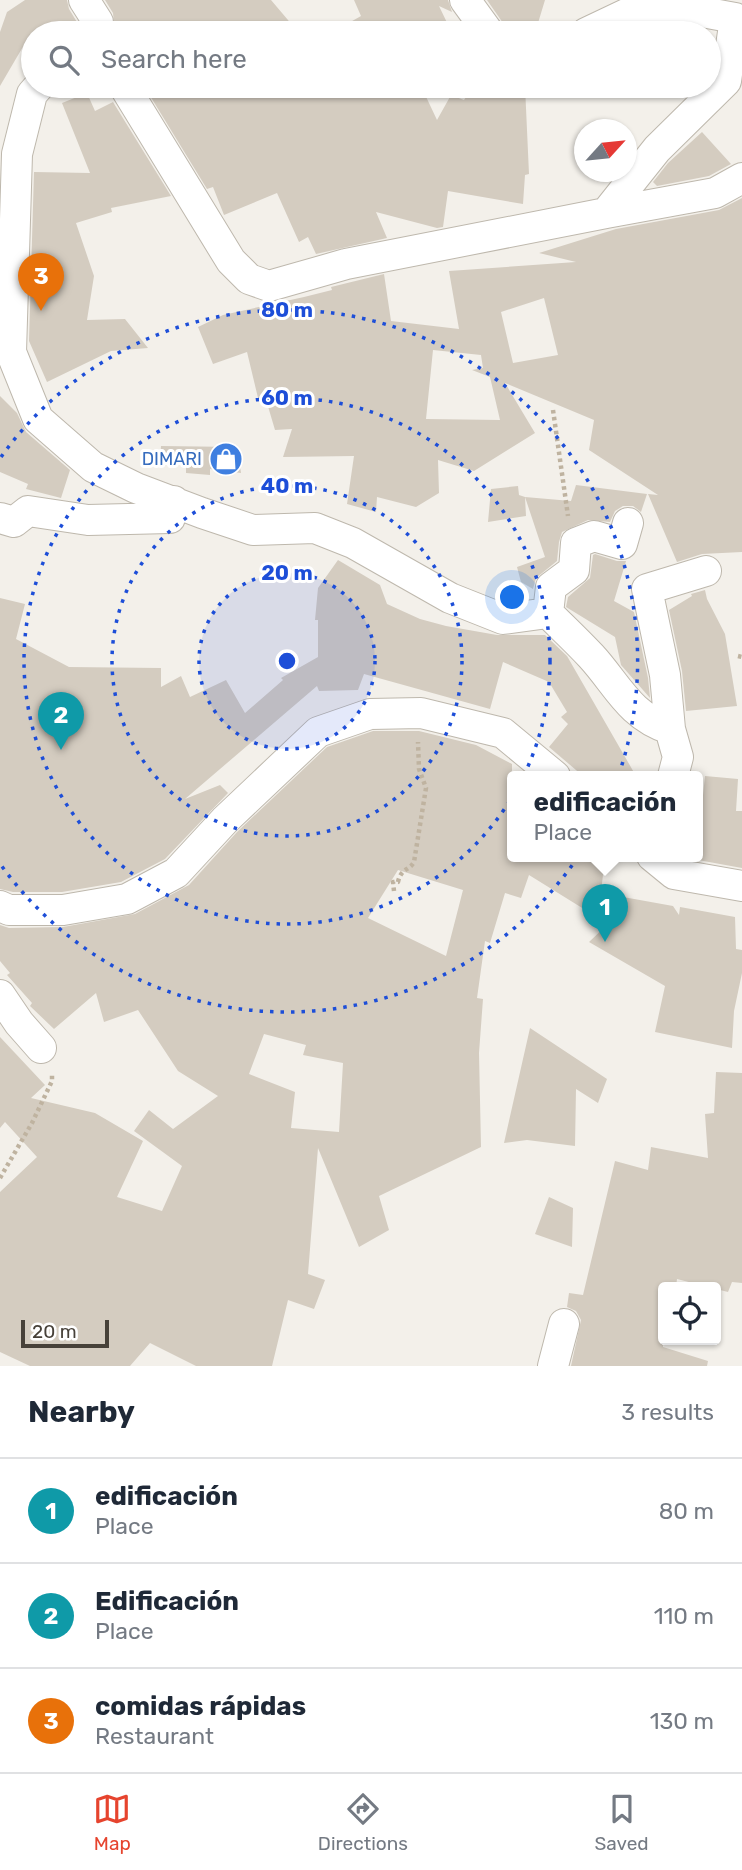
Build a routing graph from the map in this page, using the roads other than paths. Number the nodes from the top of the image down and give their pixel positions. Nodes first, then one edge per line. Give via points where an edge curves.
1 (85, 0) edge
2 (465, 0) edge
3 (737, 9) edge
4 (97, 21) edge
5 (480, 21) edge
6 (611, 21) edge
7 (721, 86) edge
8 (31, 98) edge
9 (131, 98) edge
10 (709, 98) edge
11 (742, 177) edge
12 (606, 214) junction
13 (174, 501) junction
14 (0, 518) edge
15 (628, 523) dead end
16 (706, 570) dead end
17 (548, 613) junction
18 (670, 729) junction
19 (549, 771) edge
20 (674, 771) edge
21 (659, 862) edge
22 (742, 886) edge
23 (0, 906) edge
24 (0, 995) edge
25 (41, 1048) road end
26 (564, 1324) dead end
27 (553, 1366) edge

1 - 4 street
2 - 5 street
3 - 6 street via 680,8 626,14
3 - 7 street via 726,81
8 - 13 street via 17,154 10,352 38,419 93,467
9 - 12 street via 231,261 249,279 269,286 346,264
10 - 12 street via 657,149
11 - 12 street via 715,193
13 - 14 street via 170,519 88,520 29,512 14,522
13 - 17 street via 253,530 315,528 353,543 450,598 503,619
15 - 17 street via 622,544 594,536 576,544 574,570 551,587
16 - 18 street via 647,589 665,675
17 - 18 street via 593,658 622,698
18 - 20 street via 678,757
19 - 23 street via 503,733 421,713 370,714 318,732 176,873 127,899 64,910 9,911
21 - 22 street via 674,874
24 - 25 street
26 - 27 street

